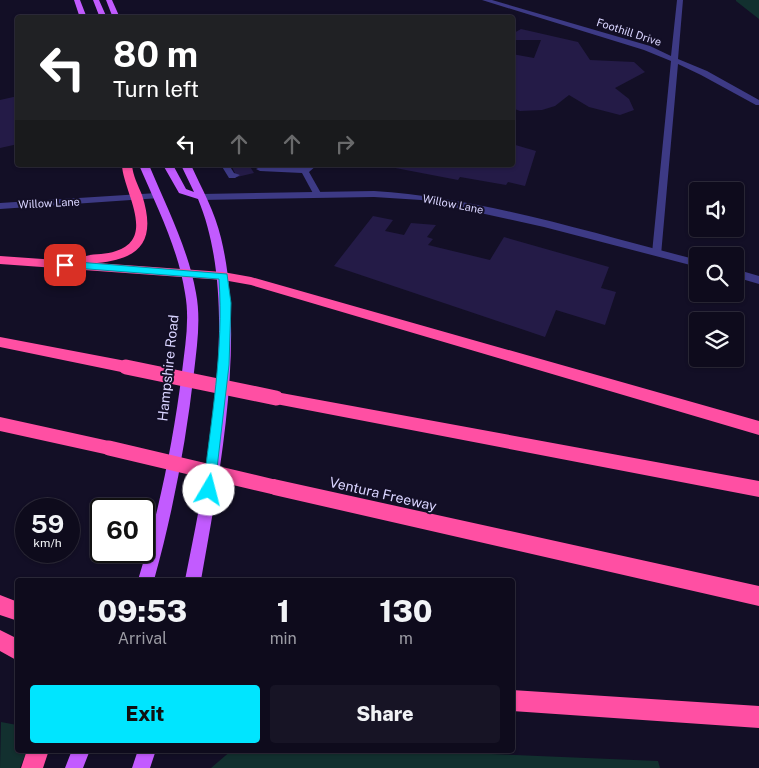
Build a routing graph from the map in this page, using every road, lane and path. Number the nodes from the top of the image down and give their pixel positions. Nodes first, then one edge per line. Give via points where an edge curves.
1 (77, 0) edge
2 (96, 0) edge
3 (108, 0) edge
4 (486, 0) edge
5 (680, 0) edge
6 (83, 15) edge
7 (103, 15) edge
8 (116, 15) edge
9 (674, 59) junction
10 (759, 103) edge
11 (129, 167) edge
12 (145, 167) edge
13 (169, 167) edge
14 (187, 167) edge
15 (228, 167) edge
16 (310, 167) edge
17 (257, 168) edge
18 (305, 171) junction
19 (236, 175) dead end
20 (318, 195) junction
21 (157, 196) junction
22 (201, 197) junction
23 (138, 198) junction
24 (0, 206) edge
25 (657, 253) junction
26 (0, 260) edge
27 (689, 262) edge
28 (47, 263) junction
29 (187, 274) junction
30 (224, 276) junction
31 (744, 276) edge
32 (759, 280) edge
33 (0, 342) edge
34 (0, 424) edge
35 (759, 428) edge
36 (759, 489) edge
37 (147, 578) edge
38 (193, 578) edge
39 (759, 596) edge
40 (0, 605) edge
41 (15, 611) edge
42 (0, 640) edge
43 (15, 650) edge
44 (515, 700) edge
45 (759, 717) edge
46 (37, 753) edge
47 (80, 753) edge
48 (146, 753) edge
49 (32, 768) edge
50 (74, 768) edge
51 (142, 768) edge

1 - 6 main road
2 - 7 main road
3 - 8 main road
4 - 9 street, Foothill Drive
5 - 9 street
9 - 10 street, Foothill Drive
9 - 25 street
11 - 23 highway
12 - 21 main road, Hampshire Road
13 - 22 main road via 182,191
14 - 22 main road
15 - 19 lane via 232,176
16 - 18 lane
17 - 18 lane
18 - 20 lane
20 - 22 street, Willow Lane
20 - 25 street, Willow Lane via 374,194 451,202
21 - 23 street, Willow Lane
21 - 29 main road, Hampshire Road
22 - 30 main road via 212,224
23 - 24 street, Willow Lane
23 - 28 highway via 144,231 136,246 103,259
25 - 27 street, Willow Lane
26 - 28 highway
28 - 29 highway
29 - 30 highway
29 - 37 main road, Hampshire Road via 193,327 182,420 170,486
30 - 35 highway via 256,282
30 - 38 main road via 226,303 218,427
31 - 32 street
33 - 36 highway, bridge
34 - 39 highway, Ventura Freeway, bridge
40 - 41 highway
42 - 43 highway
44 - 45 highway
46 - 49 highway
47 - 50 main road
48 - 51 main road

